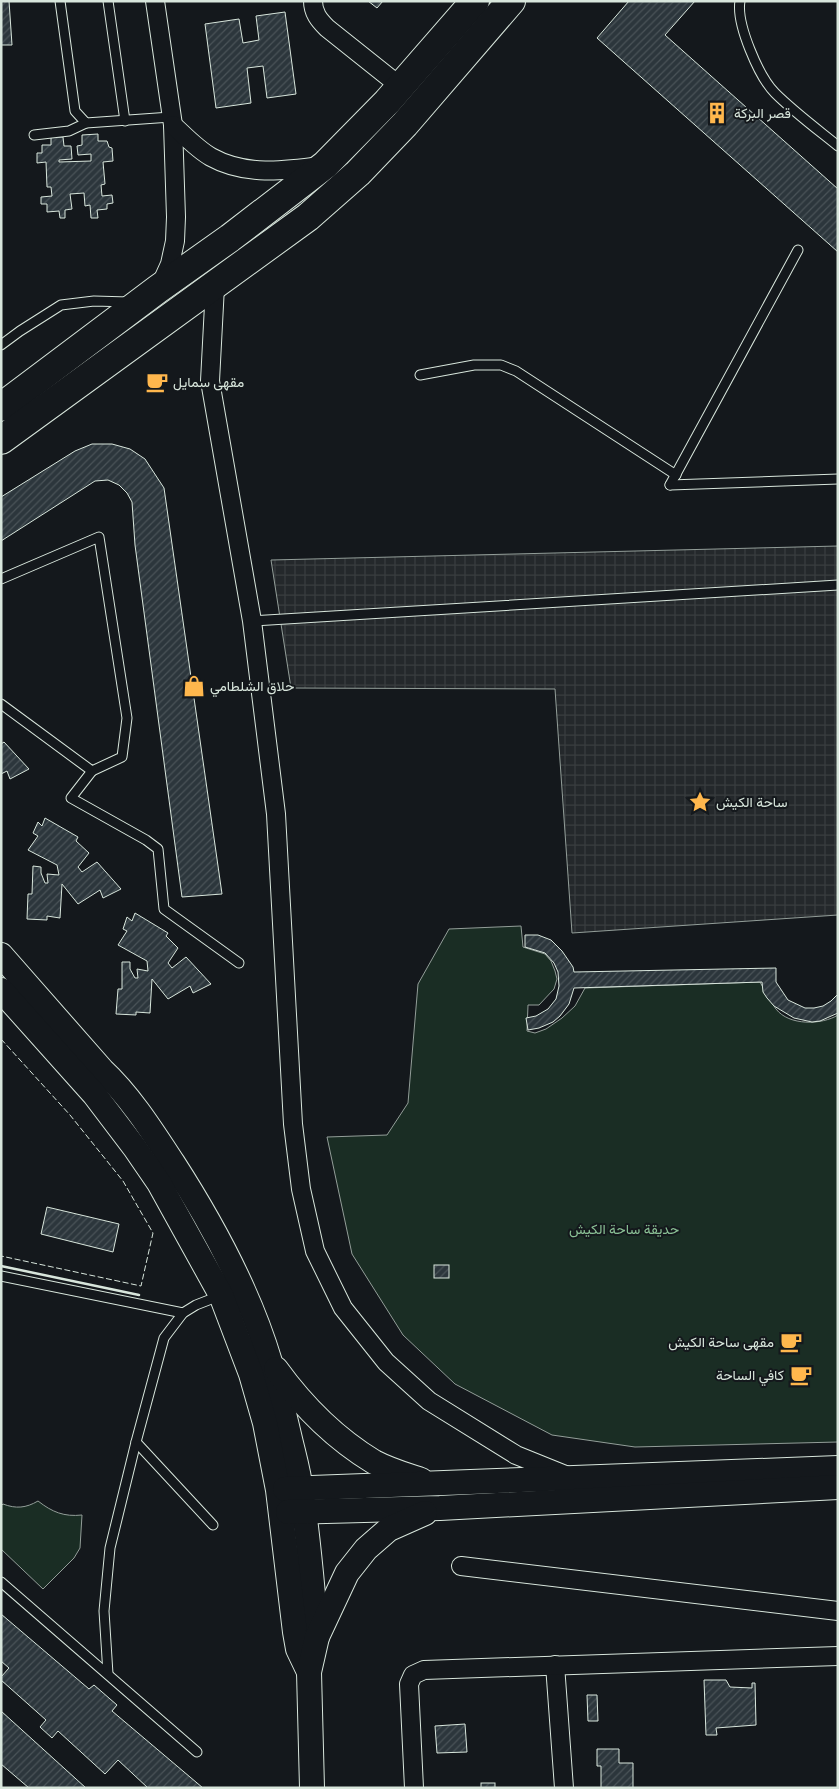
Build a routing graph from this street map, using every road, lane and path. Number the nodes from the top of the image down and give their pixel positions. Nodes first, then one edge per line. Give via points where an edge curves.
1 (60, 1) edge
2 (108, 1) edge
3 (155, 1) edge
4 (313, 1) edge
5 (474, 1) edge
6 (511, 1) edge
7 (740, 1) edge
8 (401, 87) junction
9 (126, 121) junction
10 (172, 121) junction
11 (86, 124) junction
12 (34, 135) dead end
13 (838, 146) edge
14 (325, 165) junction
15 (798, 250) dead end
16 (215, 286) junction
17 (150, 295) junction
18 (1, 345) edge
19 (420, 376) dead end
20 (1, 407) edge
21 (1, 440) edge
22 (676, 474) junction
23 (838, 479) edge
24 (1, 579) edge
25 (838, 585) edge
26 (252, 622) junction
27 (1, 704) edge
28 (92, 771) junction
29 (1, 955) edge
30 (239, 963) dead end
31 (1, 990) edge
32 (1, 1276) edge
33 (221, 1295) junction
34 (183, 1313) junction
35 (270, 1362) junction
36 (136, 1442) junction
37 (838, 1468) edge
38 (575, 1479) junction
39 (433, 1484) junction
40 (838, 1488) edge
41 (291, 1501) junction
42 (440, 1508) junction
43 (213, 1525) dead end
44 (461, 1566) dead end
45 (1, 1582) edge
46 (838, 1611) edge
47 (317, 1637) junction
48 (838, 1656) edge
49 (555, 1665) junction
50 (309, 1672) junction
51 (108, 1674) junction
52 (197, 1752) dead end
53 (312, 1788) edge
54 (414, 1788) edge
55 (564, 1788) edge

1 - 11 lane via 75,111
2 - 9 lane
3 - 10 street
4 - 8 street via 318,19 327,28
5 - 8 highway
6 - 16 highway via 405,124 358,173 308,217
7 - 13 lane via 743,33 774,92
8 - 14 highway
9 - 10 lane
9 - 11 lane
10 - 14 street via 211,157 235,167 262,171
10 - 17 street via 175,241 170,264
11 - 12 lane via 69,131
14 - 17 highway
15 - 22 lane
16 - 21 highway
16 - 26 street via 210,381
17 - 18 lane via 61,305
17 - 20 highway
19 - 22 lane via 501,364
22 - 23 lane via 670,485
24 - 28 lane via 99,537 127,718 122,756
25 - 26 lane
26 - 38 street via 276,814 293,1124 301,1190 315,1251 343,1308 386,1362 429,1401 516,1456
27 - 28 lane
28 - 30 lane via 71,798 158,849 164,909
29 - 35 main road via 115,1081 155,1136 213,1228 257,1324
31 - 33 main road via 94,1094 135,1148 159,1183
32 - 34 lane
33 - 34 lane
33 - 41 main road via 251,1374
34 - 36 lane via 164,1338
35 - 39 main road via 290,1389 339,1436 375,1462
35 - 41 main road
36 - 43 lane
36 - 51 lane via 110,1548 104,1611
37 - 38 main road
38 - 39 main road
39 - 41 main road
40 - 42 main road
41 - 42 main road
41 - 47 main road
41 - 50 main road via 295,1632 298,1649
42 - 47 main road via 389,1529 366,1549 347,1573
44 - 46 street
45 - 51 lane
47 - 50 main road
48 - 49 street
49 - 54 street via 424,1670 413,1675 409,1684
49 - 55 street
50 - 53 main road
51 - 52 lane

